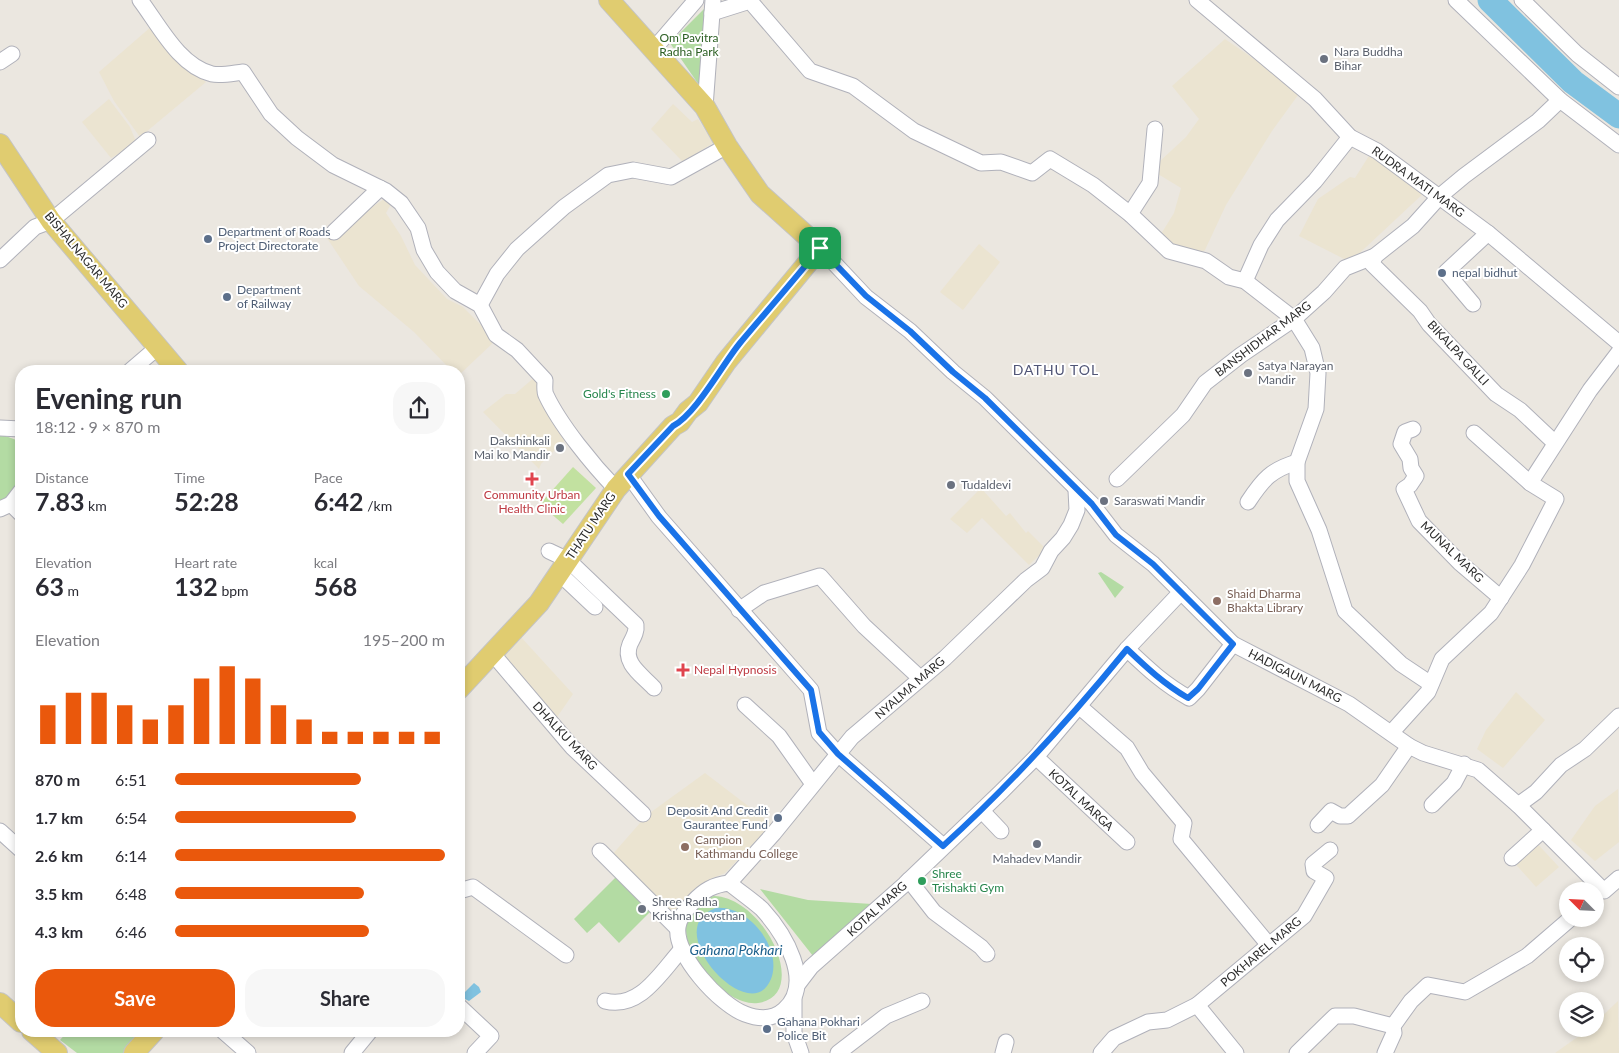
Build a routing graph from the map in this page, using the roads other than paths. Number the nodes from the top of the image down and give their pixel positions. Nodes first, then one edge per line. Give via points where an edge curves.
1 (140, 0) edge
2 (609, 0) edge
3 (696, 0) edge
4 (751, 0) edge
5 (1197, 0) edge
6 (1456, 0) edge
7 (1522, 0) edge
8 (713, 7) edge
9 (654, 49) junction
10 (1619, 87) edge
11 (1560, 100) junction
12 (704, 107) junction
13 (1155, 129) dead end
14 (1350, 137) junction
15 (148, 140) dead end
16 (0, 144) edge
17 (1619, 145) edge
18 (727, 146) junction
19 (380, 188) junction
20 (1440, 196) junction
21 (1130, 214) junction
22 (51, 221) junction
23 (334, 232) dead end
24 (1488, 233) junction
25 (820, 248) junction
26 (1375, 256) junction
27 (0, 260) edge
28 (1245, 281) junction
29 (1473, 304) dead end
30 (480, 305) junction
31 (1294, 319) junction
32 (1619, 343) edge
33 (158, 347) junction
34 (1619, 352) edge
35 (137, 365) edge
36 (173, 365) edge
37 (0, 428) edge
38 (15, 429) edge
39 (1413, 429) dead end
40 (1474, 432) dead end
41 (1556, 443) junction
42 (1298, 462) junction
43 (1116, 479) dead end
44 (622, 482) junction
45 (1530, 483) junction
46 (1076, 490) junction
47 (1248, 502) dead end
48 (550, 551) dead end
49 (563, 567) junction
50 (1181, 592) junction
51 (1500, 598) junction
52 (595, 607) dead end
53 (740, 610) junction
54 (1233, 644) junction
55 (1127, 649) junction
56 (492, 653) junction
57 (920, 678) junction
58 (465, 682) edge
59 (1431, 684) junction
60 (654, 688) dead end
61 (745, 705) dead end
62 (1080, 706) junction
63 (1619, 716) edge
64 (1390, 733) junction
65 (1409, 746) junction
66 (838, 754) junction
67 (1036, 757) junction
68 (1464, 764) junction
69 (813, 784) junction
70 (1432, 805) dead end
71 (1518, 805) junction
72 (982, 811) junction
73 (643, 814) dead end
74 (1318, 825) dead end
75 (1543, 830) junction
76 (0, 831) edge
77 (1001, 831) dead end
78 (1127, 842) dead end
79 (15, 845) edge
80 (943, 846) junction
81 (1330, 850) dead end
82 (600, 851) dead end
83 (1512, 858) dead end
84 (1619, 878) edge
85 (909, 880) junction
86 (1589, 882) edge
87 (729, 883) junction
88 (465, 889) edge
89 (1604, 891) edge
90 (677, 928) junction
91 (1560, 928) edge
92 (1268, 944) junction
93 (682, 949) junction
94 (987, 954) dead end
95 (566, 955) dead end
96 (796, 991) junction
97 (605, 1001) dead end
98 (922, 1001) dead end
99 (0, 1003) edge
100 (1197, 1005) junction
101 (465, 1012) edge
102 (15, 1017) edge
103 (1393, 1026) junction
104 (38, 1037) edge
105 (149, 1037) edge
106 (230, 1037) edge
107 (365, 1037) edge
108 (51, 1051) edge
109 (797, 1051) edge
110 (134, 1053) edge
111 (248, 1053) edge
112 (352, 1053) edge
113 (474, 1053) edge
114 (838, 1053) edge
115 (1101, 1053) edge
116 (1236, 1053) edge
117 (1297, 1053) edge
118 (1385, 1053) edge

1 - 19 street via 165,35 193,65 213,74 243,72 272,114 297,138 332,165
2 - 9 main road
3 - 9 street
4 - 8 street
4 - 21 street via 810,71 854,86 914,131 981,163 1001,162 1032,173 1050,159 1093,185
5 - 14 street, RUDRA MATI MARG via 1314,99
6 - 11 street
7 - 10 street via 1577,54
8 - 12 street
9 - 12 main road
11 - 17 street
11 - 20 street, BANSHIDHAR MARG via 1538,122
12 - 18 main road
13 - 21 street via 1150,184
14 - 20 street, RUDRA MATI MARG via 1377,151
14 - 28 street via 1315,181 1277,220 1261,245
15 - 22 street
16 - 22 main road, BISHALNAGAR MARG
18 - 25 main road via 760,194
18 - 30 street via 672,176 633,170 608,175 564,207 517,249 497,274
19 - 23 street
19 - 30 street via 401,203 418,228 424,250 437,272 455,291
20 - 24 street, RUDRA MATI MARG
20 - 26 street, BANSHIDHAR MARG via 1413,226
21 - 28 street via 1169,251 1206,261 1229,277
22 - 27 street via 35,227
22 - 33 main road, BISHALNAGAR MARG
24 - 29 street via 1446,272
24 - 32 street, RUDRA MATI MARG
25 - 44 main road, THATU MARG via 772,309 741,342 698,403
25 - 46 street, HADIGAUN MARG via 866,296 985,398
26 - 31 street, BANSHIDHAR MARG via 1345,268
26 - 41 street, BIKALPA GALLI via 1372,264 1496,394 1520,410
28 - 31 street
30 - 44 street via 496,335 517,350 545,380 545,393 592,463
31 - 42 street via 1312,348 1318,373 1316,410
31 - 43 street, BANSHIDHAR MARG via 1205,383 1183,415
33 - 35 street
33 - 36 main road, BISHALNAGAR MARG
34 - 41 street
37 - 38 street
39 - 51 street, MUNAL MARG via 1406,432 1401,444 1416,476 1404,488 1419,521
40 - 45 street
41 - 45 street
42 - 47 street via 1276,469
42 - 59 street via 1297,481 1319,530 1345,611 1400,664
44 - 49 main road, THATU MARG
44 - 53 street via 659,516
45 - 51 street via 1556,499 1522,565
46 - 50 street, HADIGAUN MARG via 1092,504 1116,535 1153,564
46 - 57 street, NYALMA MARG via 1077,510 1071,525 1042,568
48 - 49 street
49 - 52 street
49 - 56 main road, THATU MARG via 538,603
49 - 60 street via 636,625 628,658
50 - 54 street, HADIGAUN MARG
50 - 55 street, KOTAL MARG
51 - 59 street via 1491,613 1442,659
53 - 57 street via 764,593 820,576 864,626
53 - 66 street via 811,690 819,732
54 - 55 street via 1188,698 1158,679
54 - 64 street, HADIGAUN MARG via 1349,704
55 - 62 street, KOTAL MARG
56 - 58 main road, THATU MARG
56 - 73 street, DHALKU MARG via 572,747
57 - 66 street, NYALMA MARG via 852,737
59 - 64 street via 1428,692
61 - 69 street via 779,736
62 - 67 street, KOTAL MARG
62 - 92 street via 1127,748 1142,773 1184,823 1181,839
63 - 71 street via 1585,750 1562,765
64 - 65 street, HADIGAUN MARG
65 - 68 street, HADIGAUN MARG
65 - 74 street via 1382,785 1348,816 1331,811
66 - 69 street, NYALMA MARG
66 - 80 street
67 - 72 street, KOTAL MARG
67 - 78 street, KOTAL MARGA
68 - 70 street via 1454,783
68 - 71 street, HADIGAUN MARG via 1478,770
69 - 87 street, NYALMA MARG
71 - 75 street, HADIGAUN MARG
72 - 77 street
72 - 80 street, KOTAL MARG
75 - 83 street
75 - 86 street, HADIGAUN MARG
76 - 79 street
80 - 85 street, KOTAL MARG
81 - 92 street, POKHAREL MARG via 1313,864 1314,871 1326,878 1304,916
82 - 90 street
84 - 89 street, HADIGAUN MARG
85 - 94 street via 934,912
85 - 96 street, KOTAL MARG via 811,967
87 - 90 street via 714,885 700,894 682,916
87 - 96 street via 762,909 779,932 796,970
88 - 95 street via 473,887
90 - 93 street
91 - 103 street via 1527,956 1465,992 1428,985
92 - 100 street, POKHAREL MARG
93 - 96 street via 710,988 739,1012 771,1018 786,1008
93 - 97 street via 639,996 616,1004
96 - 109 street via 794,1033
98 - 114 street via 886,1016
99 - 102 main road
100 - 115 street, POKHAREL MARG via 1167,1020 1148,1022 1114,1038
100 - 116 street
101 - 113 street via 491,1036
103 - 117 street via 1354,1016 1335,1016
103 - 118 street via 1394,1033
104 - 108 main road
105 - 110 main road
106 - 111 street
107 - 112 street

